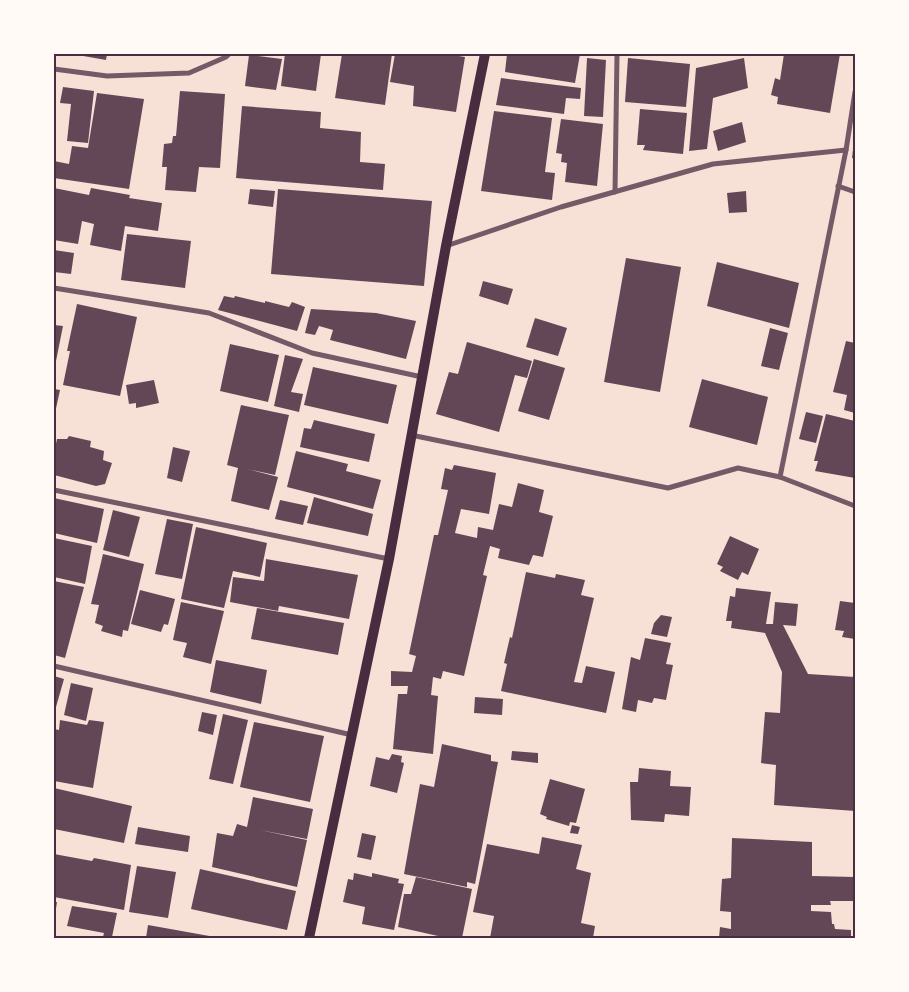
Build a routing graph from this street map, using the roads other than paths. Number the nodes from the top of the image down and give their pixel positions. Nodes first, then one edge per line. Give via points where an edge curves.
1 (229, 54) edge
2 (485, 54) edge
3 (616, 54) edge
4 (54, 69) edge
5 (855, 92) edge
6 (846, 150) junction
7 (838, 186) junction
8 (615, 192) junction
9 (855, 192) edge
10 (446, 246) junction
11 (54, 288) edge
12 (422, 377) junction
13 (410, 435) junction
14 (780, 477) junction
15 (54, 490) edge
16 (855, 506) edge
17 (389, 559) junction
18 (54, 666) edge
19 (352, 735) junction
20 (309, 938) edge

1 - 4 street via 189,73 108,76
2 - 10 main road
3 - 8 street
5 - 6 street
6 - 7 street
6 - 8 street via 713,164
7 - 9 street
7 - 14 street
8 - 10 street
10 - 12 main road
11 - 12 street via 209,313 312,353
12 - 13 main road
13 - 14 street via 668,488 738,468
13 - 17 main road
14 - 16 street
15 - 17 street
17 - 19 main road
18 - 19 street
19 - 20 main road

